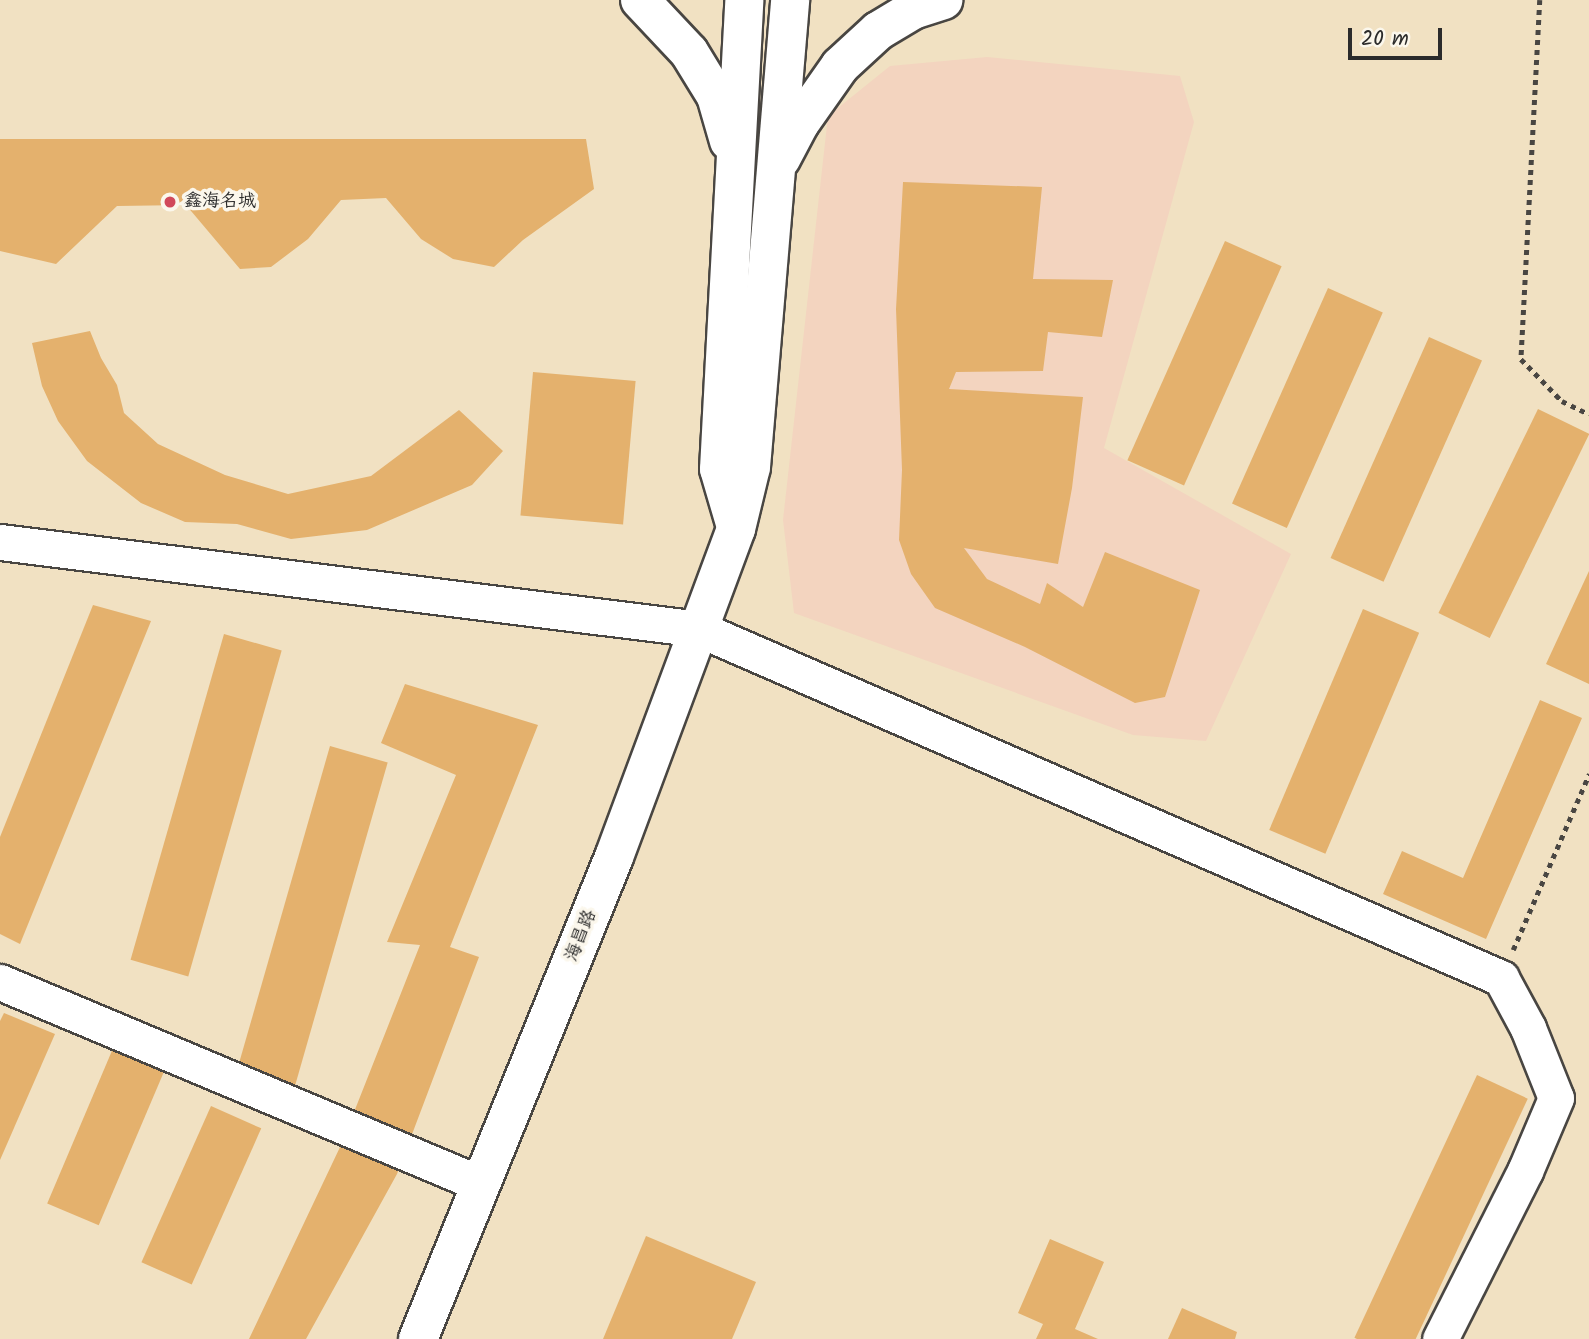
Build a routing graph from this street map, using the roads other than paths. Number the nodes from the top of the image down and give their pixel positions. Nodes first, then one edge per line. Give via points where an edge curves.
1 (640, 0) edge
2 (744, 0) edge
3 (790, 0) edge
4 (943, 0) edge
5 (735, 162) junction
6 (775, 170) junction
7 (736, 529) junction
8 (0, 542) edge
9 (699, 629) junction
10 (0, 982) edge
11 (481, 1184) junction
12 (418, 1339) edge
13 (1440, 1339) edge

1 - 5 street via 688,52 716,96
2 - 5 street
3 - 6 street, 海昌路
4 - 6 street via 913,10 878,31 840,65
5 - 7 street via 719,469
6 - 7 street, 海昌路 via 751,467
7 - 9 street, 海昌路
8 - 9 street
9 - 11 street, 海昌路 via 614,857
9 - 13 street via 1501,978 1528,1028 1556,1098 1525,1171
10 - 11 street
11 - 12 street, 海昌路

